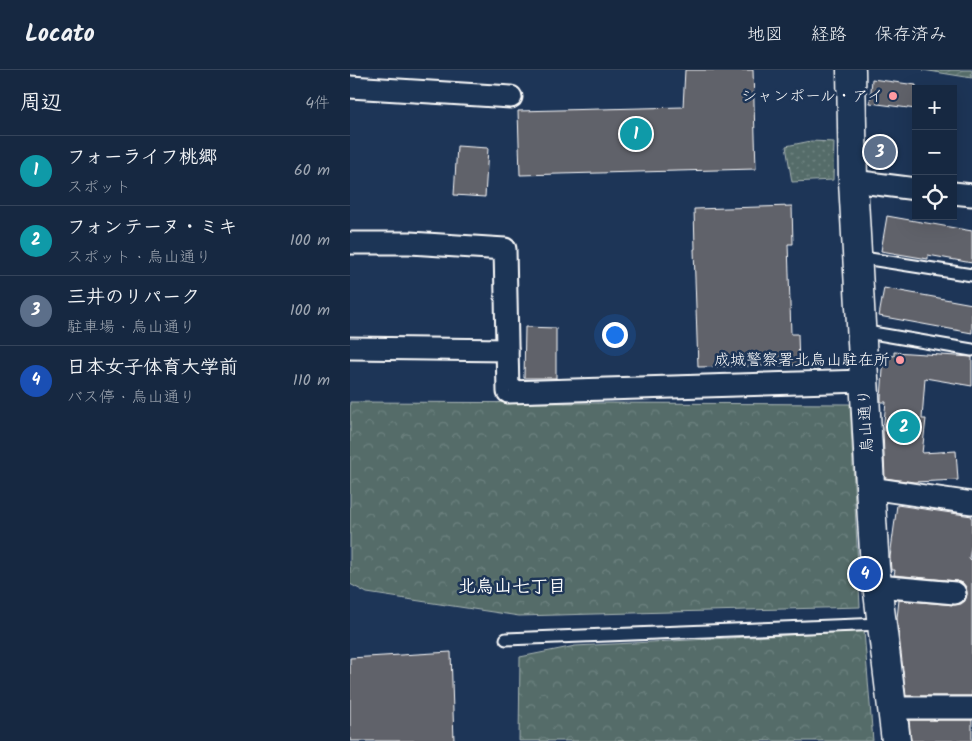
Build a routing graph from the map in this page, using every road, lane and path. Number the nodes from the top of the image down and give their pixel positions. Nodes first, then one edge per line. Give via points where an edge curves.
1 (851, 70) edge
2 (350, 87) edge
3 (511, 98) dead end
4 (852, 182) junction
5 (912, 189) edge
6 (957, 193) edge
7 (972, 195) edge
8 (350, 243) edge
9 (857, 257) junction
10 (972, 275) edge
11 (861, 331) junction
12 (350, 348) edge
13 (507, 350) junction
14 (972, 350) edge
15 (864, 381) junction
16 (870, 488) junction
17 (972, 503) edge
18 (878, 586) junction
19 (955, 593) dead end
20 (882, 624) junction
21 (506, 639) dead end
22 (892, 708) junction
23 (972, 708) edge
24 (896, 741) edge

1 - 4 street, 烏山通り
2 - 3 street
4 - 5 street
4 - 9 street, 烏山通り
6 - 7 street
8 - 13 street via 410,242 505,248
9 - 10 lane
9 - 11 street, 烏山通り
11 - 14 lane
11 - 15 street, 烏山通り
12 - 13 street
13 - 15 street via 508,392
15 - 16 street, 烏山通り
16 - 17 street
16 - 18 street, 烏山通り
18 - 19 street
18 - 20 street, 烏山通り
20 - 21 lane
20 - 22 street, 烏山通り
22 - 23 street
22 - 24 street, 烏山通り

